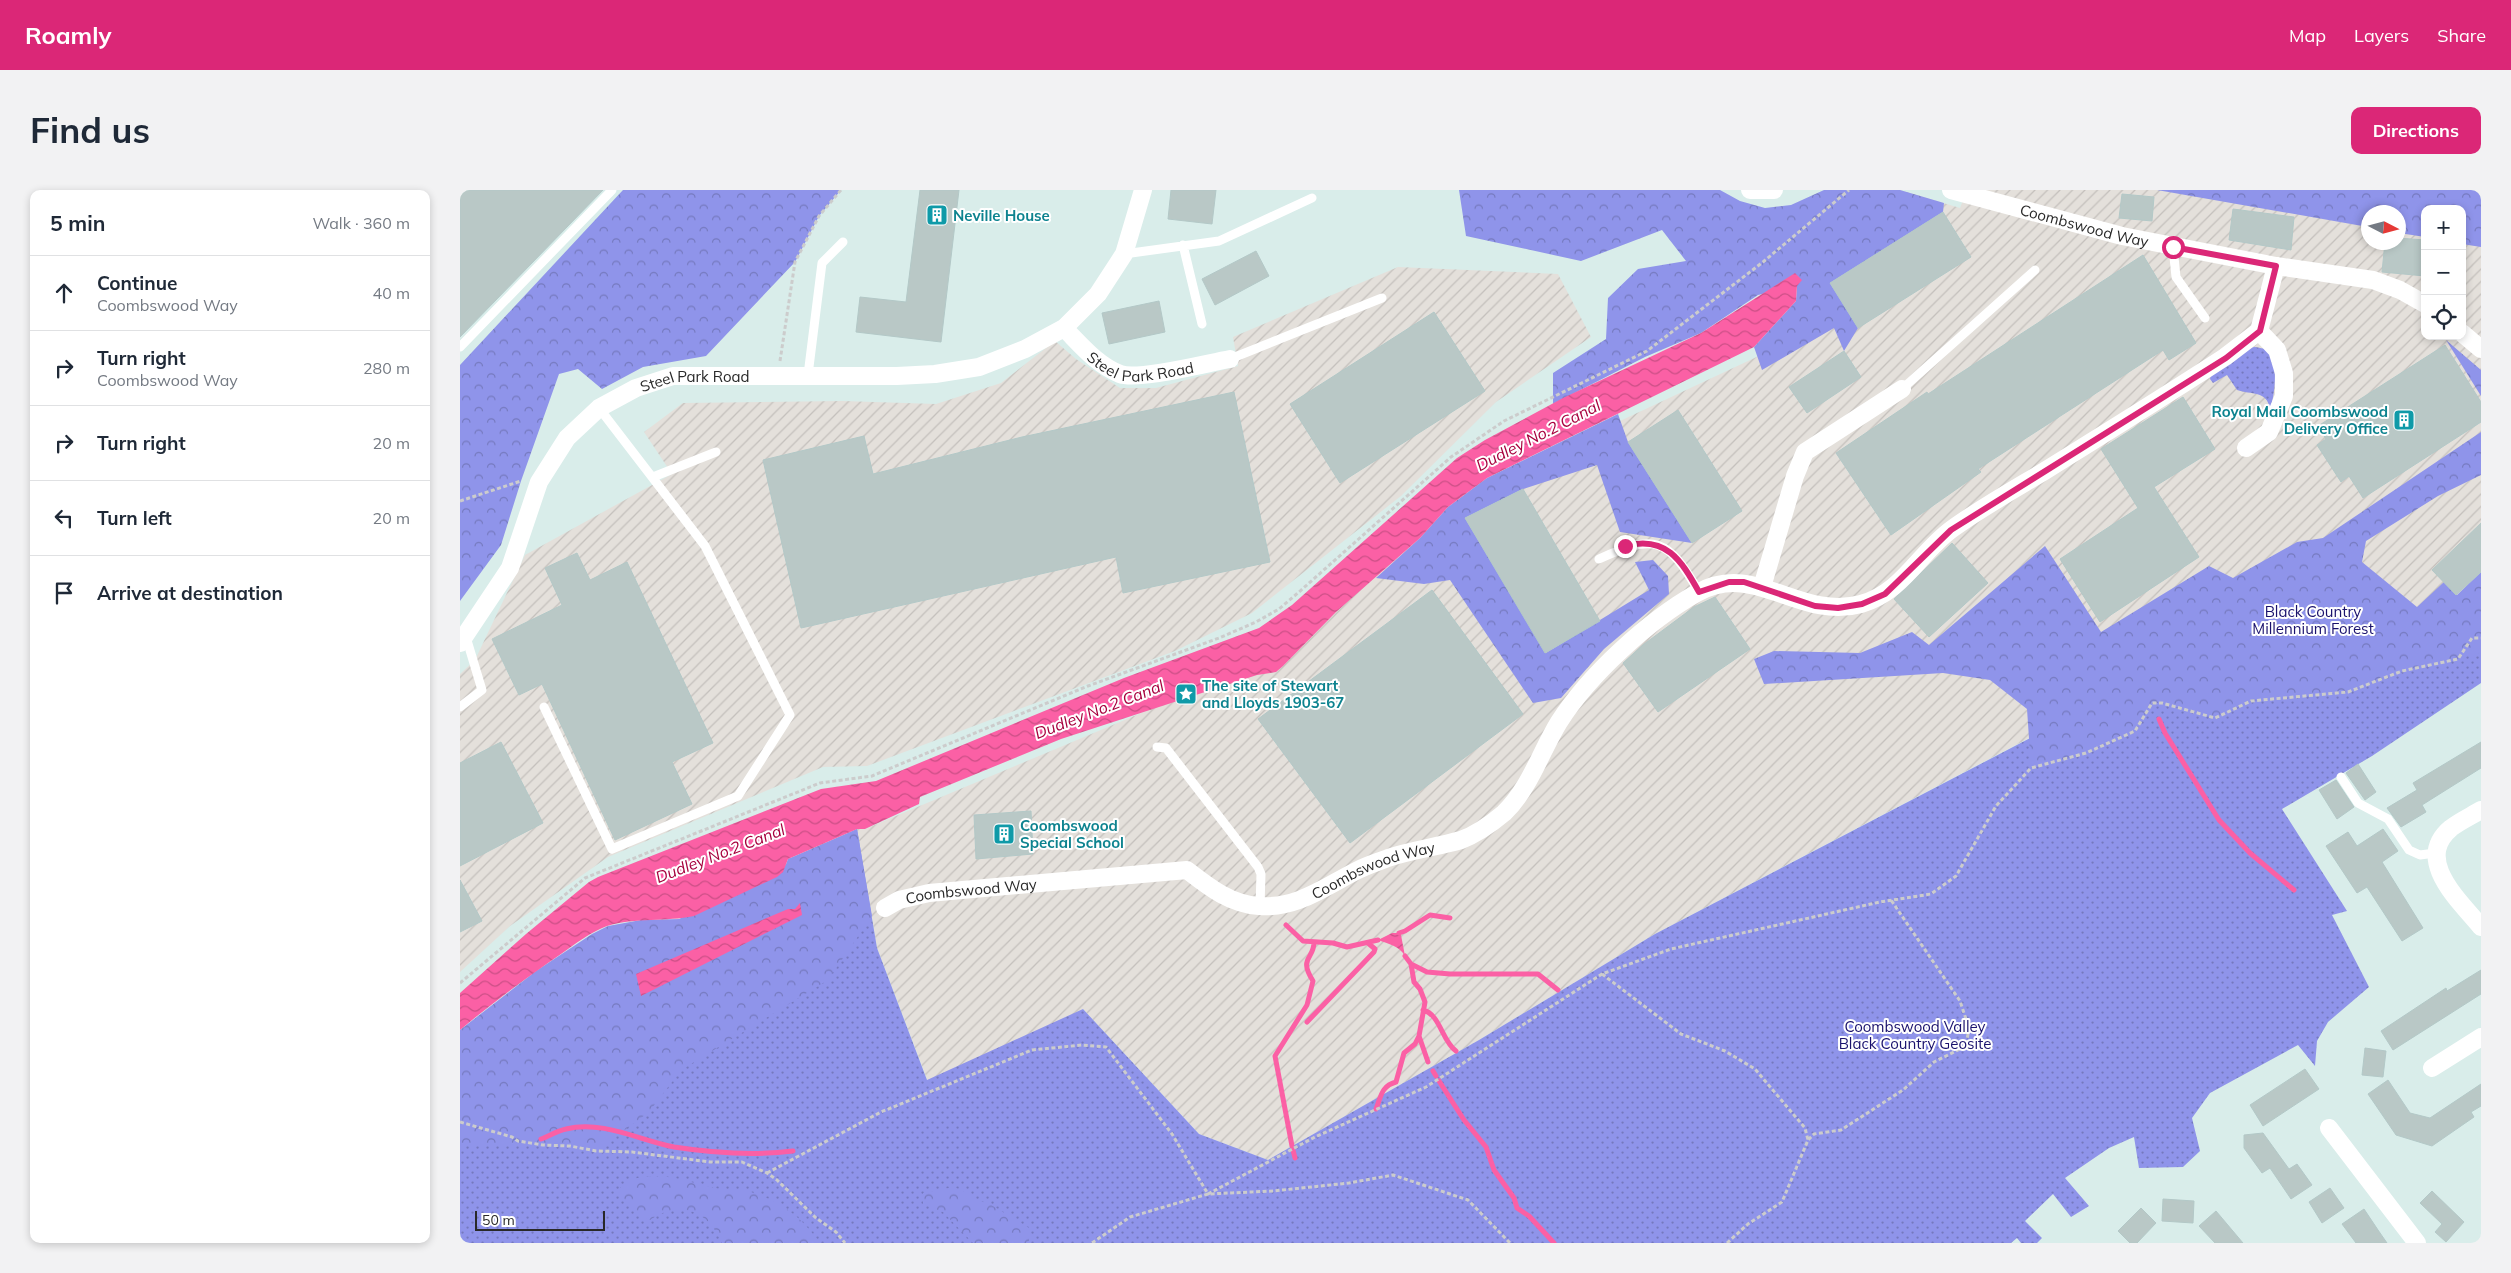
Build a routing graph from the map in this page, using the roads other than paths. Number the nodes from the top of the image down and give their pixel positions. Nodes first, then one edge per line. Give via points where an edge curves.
1 (612, 190) edge
2 (1134, 190) edge
3 (1144, 190) edge
4 (1750, 190) edge
5 (1774, 190) edge
6 (1951, 190) edge
7 (1312, 198) dead end
8 (1136, 211) junction
9 (843, 242) dead end
10 (1183, 246) junction
11 (2173, 247) junction
12 (1124, 254) junction
13 (2276, 266) junction
14 (2035, 270) dead end
15 (1382, 298) dead end
16 (2421, 302) edge
17 (2206, 318) dead end
18 (1202, 324) dead end
19 (1064, 328) junction
20 (2260, 331) junction
21 (460, 347) edge
22 (1230, 359) joint
23 (808, 375) junction
24 (1902, 389) joint
25 (599, 408) junction
26 (2246, 448) dead end
27 (716, 452) dead end
28 (653, 477) junction
29 (1599, 559) dead end
30 (1762, 587) junction
31 (1699, 592) junction
32 (463, 640) edge
33 (544, 706) dead end
34 (460, 707) edge
35 (1157, 747) dead end
36 (2341, 777) dead end
37 (2481, 810) edge
38 (2435, 853) junction
39 (1260, 906) junction
40 (886, 908) dead end
41 (2481, 927) edge
42 (2481, 1037) edge
43 (2432, 1068) dead end
44 (2329, 1128) dead end
45 (2417, 1243) edge

1 - 21 lane
2 - 8 street, Steel Park Road
3 - 8 street, Steel Park Road
4 - 5 street
6 - 11 street, Coombswood Way
7 - 10 lane via 1219,241
8 - 12 street, Steel Park Road
9 - 23 lane via 822,264
10 - 12 lane
10 - 18 lane
11 - 13 street, Coombswood Way
11 - 17 lane via 2176,278
12 - 19 street, Steel Park Road via 1098,294
13 - 16 street, Coombswood Way via 2372,280
13 - 20 street
14 - 24 lane
15 - 22 lane
19 - 22 street, Steel Park Road via 1098,363 1122,375 1150,374
19 - 23 street, Steel Park Road via 1025,349 979,367 897,376
20 - 26 street via 2277,350 2284,373 2284,396 2269,432
20 - 30 street, Coombswood Way via 2226,358 1951,530 1885,594 1862,604 1838,608 1815,606
23 - 25 street, Steel Park Road via 673,376 636,388
24 - 30 street via 1805,452
25 - 28 lane
25 - 32 street, Steel Park Road via 567,438 539,482 510,568
27 - 28 lane
28 - 33 lane via 705,546 790,715 738,796 612,849
29 - 31 lane via 1641,542 1657,545 1672,553 1684,566
30 - 31 street, Coombswood Way via 1729,582
31 - 39 street, Coombswood Way via 1654,623 1611,660 1560,720 1525,785 1506,811 1486,828 1462,839 1410,851 1359,869 1319,892 1287,904
32 - 34 lane via 482,690
35 - 39 lane via 1166,748 1258,866 1261,874
36 - 38 lane via 2358,803 2388,819 2409,850 2420,855
37 - 38 street via 2451,828
38 - 41 street via 2438,869 2448,886
39 - 40 street, Coombswood Way via 1237,902 1187,870 928,893 899,900
42 - 43 street
44 - 45 street

